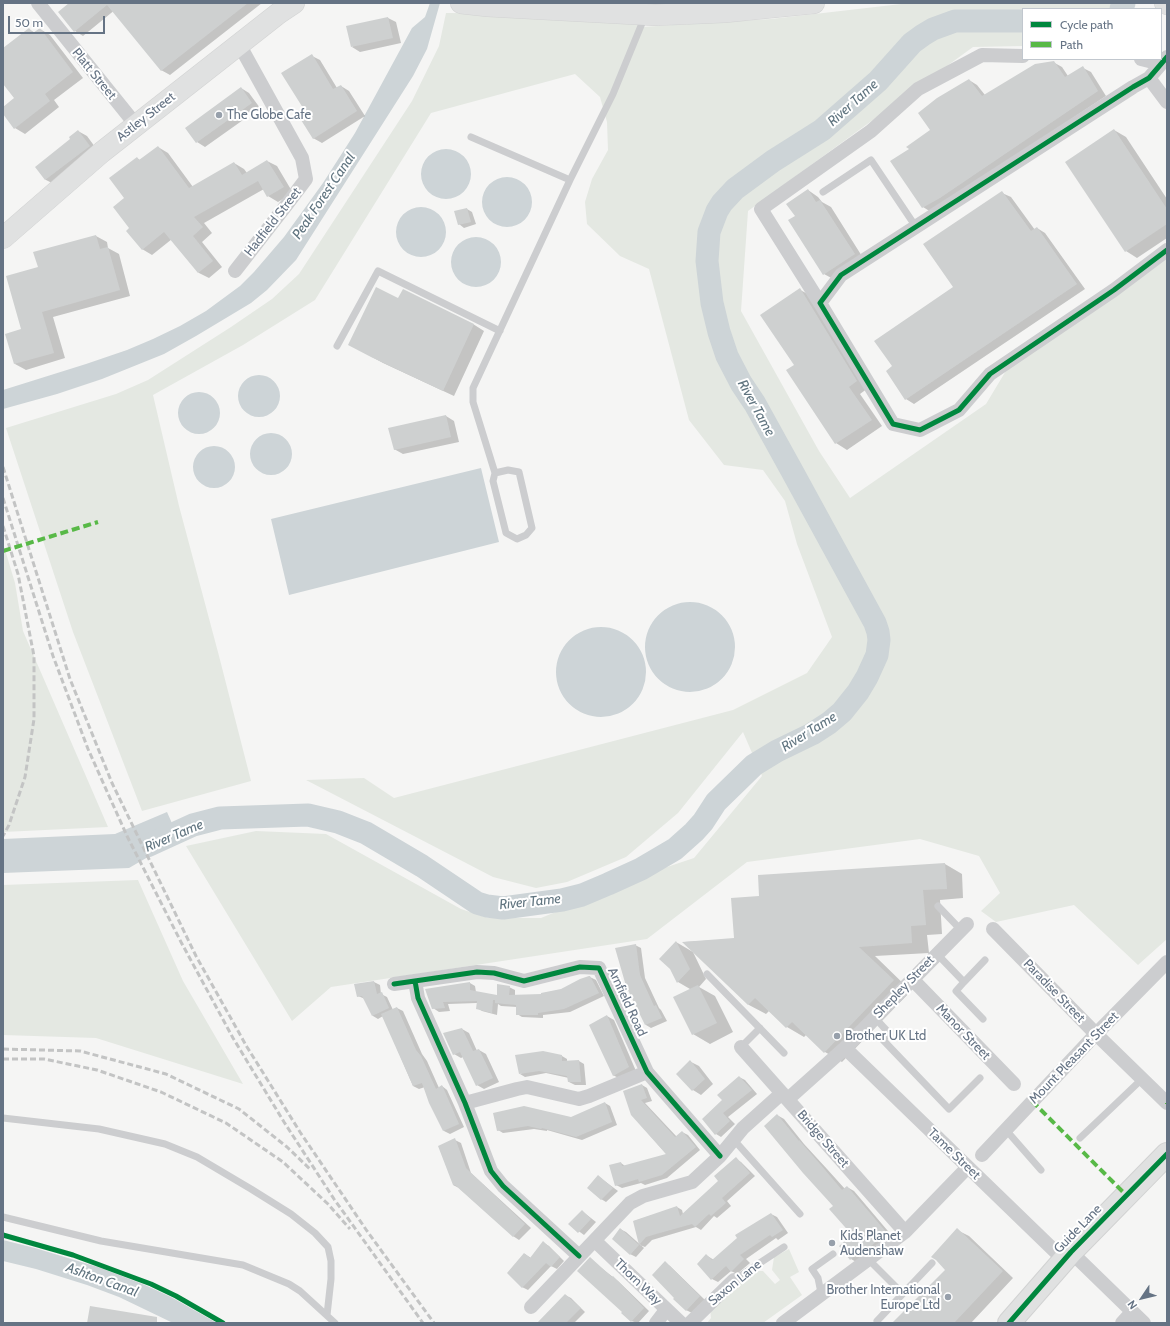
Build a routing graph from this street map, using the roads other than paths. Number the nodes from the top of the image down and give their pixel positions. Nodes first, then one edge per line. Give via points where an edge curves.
1 (38, 3) edge
2 (294, 3) edge
3 (462, 3) edge
4 (814, 3) edge
5 (653, 13) junction
6 (239, 44) junction
7 (1022, 56) edge
8 (1152, 60) edge
9 (1164, 61) edge
10 (1149, 78) junction
11 (1167, 102) edge
12 (136, 125) junction
13 (471, 137) dead end
14 (570, 180) junction
15 (823, 192) dead end
16 (916, 227) junction
17 (3, 238) edge
18 (1167, 250) edge
19 (235, 270) dead end
20 (820, 303) junction
21 (500, 331) junction
22 (337, 346) dead end
23 (495, 473) junction
24 (938, 906) dead end
25 (964, 927) joint
26 (993, 929) dead end
27 (937, 954) junction
28 (985, 960) dead end
29 (1167, 962) edge
30 (707, 974) dead end
31 (912, 979) junction
32 (414, 981) junction
33 (964, 982) junction
34 (394, 984) dead end
35 (875, 1018) junction
36 (983, 1019) dead end
37 (760, 1028) junction
38 (1096, 1034) junction
39 (741, 1047) joint
40 (846, 1048) junction
41 (784, 1053) dead end
42 (647, 1072) junction
43 (980, 1078) dead end
44 (1142, 1079) junction
45 (1014, 1084) dead end
46 (785, 1096) junction
47 (465, 1103) junction
48 (1167, 1103) edge
49 (3, 1118) edge
50 (1006, 1130) junction
51 (1080, 1138) dead end
52 (734, 1140) junction
53 (1167, 1154) edge
54 (982, 1155) dead end
55 (720, 1156) junction
56 (968, 1167) junction
57 (1041, 1170) dead end
58 (800, 1214) dead end
59 (3, 1217) edge
60 (905, 1232) junction
61 (595, 1241) junction
62 (784, 1247) dead end
63 (834, 1254) dead end
64 (579, 1256) junction
65 (1068, 1256) junction
66 (868, 1259) junction
67 (932, 1263) dead end
68 (734, 1280) joint
69 (821, 1293) junction
70 (902, 1293) junction
71 (530, 1307) dead end
72 (666, 1310) junction
73 (1132, 1312) junction
74 (327, 1315) junction
75 (790, 1321) edge
76 (877, 1321) dead end
77 (335, 1323) edge
78 (656, 1323) edge
79 (681, 1323) edge
80 (690, 1323) edge
81 (1009, 1323) edge
82 (1122, 1323) edge
83 (1144, 1323) edge

1 - 12 street, Platt Street
2 - 6 main road, Astley Street
3 - 5 main road
4 - 5 main road via 724,12
5 - 14 lane
6 - 12 main road, Astley Street
6 - 19 street, Hadfield Street via 302,158 306,179
7 - 20 street via 982,55 918,89 871,131 761,209
8 - 9 street
9 - 10 street
10 - 11 street
10 - 16 street
12 - 17 main road, Astley Street
13 - 14 lane
14 - 21 lane
15 - 16 lane via 871,160
16 - 20 street via 841,275
18 - 20 street via 1114,290 990,374 959,410 920,430 893,424
21 - 22 lane via 378,271
21 - 23 lane via 473,388 473,402
23 - 23 lane via 508,470 519,472 532,528 526,535 517,539 506,534 493,481
24 - 25 lane
25 - 27 street, Shepley Street
26 - 38 street, Paradise Street
27 - 31 street, Shepley Street
27 - 33 lane
28 - 33 lane
29 - 38 street, Mount Pleasant Street
30 - 37 lane
31 - 35 street, Shepley Street
31 - 45 street, Manor Street
32 - 34 street, Arnfield Road
32 - 42 street, Arnfield Road via 477,972 494,973 524,981 580,967 599,968
32 - 47 street via 418,998
33 - 36 lane via 956,991
35 - 40 street, Shepley Street
35 - 43 lane via 889,1033 883,1040 949,1109
37 - 39 lane
37 - 41 lane
38 - 44 street, Paradise Street
38 - 50 street, Mount Pleasant Street
39 - 46 street, Bridge Street
40 - 46 street, Shepley Street
40 - 56 street, Tame Street
42 - 47 street via 580,1098 527,1088
42 - 55 street, Arnfield Road
44 - 48 street, Paradise Street
44 - 51 lane
46 - 52 street via 743,1128
46 - 60 street, Bridge Street
47 - 64 street via 491,1171 503,1186
49 - 74 lane via 99,1129 166,1144 197,1157 264,1197 291,1214 328,1247 331,1279
50 - 54 street, Mount Pleasant Street
50 - 57 lane
52 - 55 street
52 - 58 lane
53 - 65 highway, Guide Lane
55 - 61 street via 692,1182 643,1196 630,1203
56 - 60 street
56 - 65 street, Tame Street
59 - 74 lane via 102,1241 243,1265 289,1284
60 - 66 street
61 - 64 street
61 - 72 street, Thorn Way
62 - 68 lane, Saxon Lane
63 - 69 lane via 812,1269 818,1278
64 - 71 street
65 - 73 street, Tame Street
65 - 81 highway, Guide Lane
66 - 69 street
66 - 70 lane
67 - 70 lane
68 - 80 street, Saxon Lane
69 - 75 street
70 - 76 lane
72 - 78 street
72 - 79 street, Thorn Way
73 - 82 street
73 - 83 street, Tame Street
74 - 77 lane

